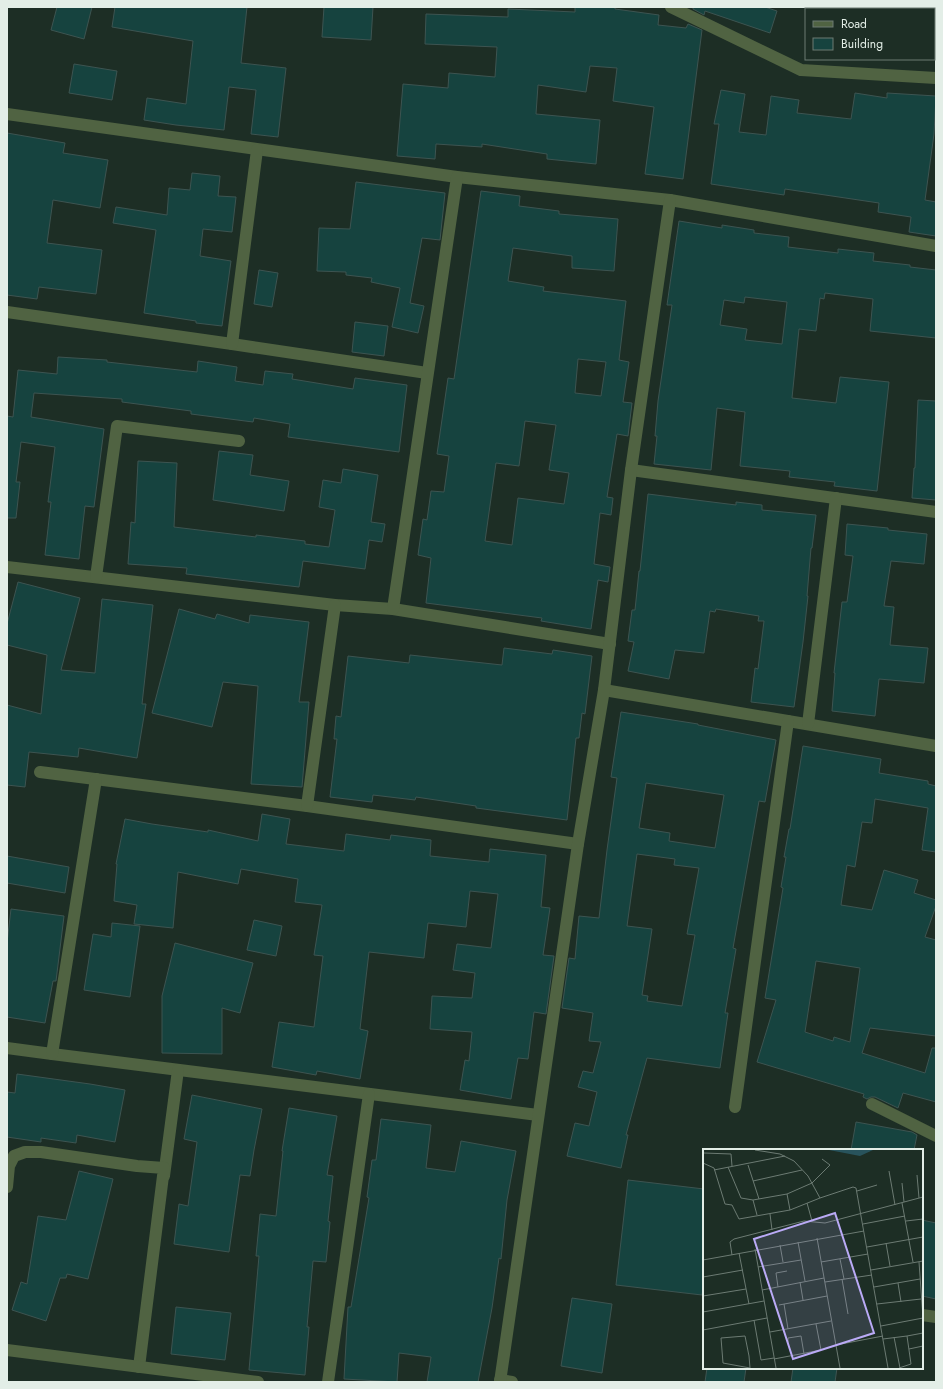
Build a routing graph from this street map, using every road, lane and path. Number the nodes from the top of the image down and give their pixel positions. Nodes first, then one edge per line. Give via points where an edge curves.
1 (671, 7) edge
2 (936, 78) edge
3 (7, 114) edge
4 (257, 150) junction
5 (457, 177) junction
6 (670, 200) junction
7 (936, 246) edge
8 (7, 312) edge
9 (232, 344) junction
10 (427, 373) junction
11 (239, 441) dead end
12 (631, 470) junction
13 (836, 498) junction
14 (936, 512) edge
15 (7, 568) edge
16 (96, 578) junction
17 (335, 605) junction
18 (393, 609) junction
19 (610, 644) junction
20 (604, 690) junction
21 (788, 721) junction
22 (808, 724) junction
23 (936, 746) edge
24 (40, 772) dead end
25 (96, 779) junction
26 (307, 806) junction
27 (578, 844) junction
28 (7, 1048) edge
29 (52, 1054) junction
30 (178, 1070) junction
31 (369, 1094) junction
32 (872, 1104) dead end
33 (735, 1107) dead end
34 (538, 1115) junction
35 (936, 1136) edge
36 (7, 1187) edge
37 (162, 1189) junction
38 (923, 1315) edge
39 (936, 1317) edge
40 (7, 1350) edge
41 (139, 1367) junction
42 (504, 1381) edge
43 (258, 1382) edge
44 (328, 1382) edge

1 - 2 street via 801,70
3 - 4 street
4 - 5 street
4 - 9 street
5 - 6 street
5 - 10 street
6 - 7 street
6 - 12 street
8 - 9 street
9 - 10 street
10 - 18 street
11 - 16 street via 117,426
12 - 13 street
12 - 19 street
13 - 14 street
13 - 22 street
15 - 16 street
16 - 17 street
17 - 18 street
17 - 26 street
18 - 19 street
19 - 20 street
20 - 21 street
20 - 27 street
21 - 22 street
21 - 33 street
22 - 23 street
24 - 25 street
25 - 26 street
25 - 29 street
26 - 27 street
27 - 34 street
28 - 29 street
29 - 30 street
30 - 31 street
30 - 37 street
31 - 34 street
31 - 44 street
32 - 35 street
34 - 42 street
36 - 37 street via 9,1166 14,1156 25,1152 41,1152 164,1168
37 - 41 street
38 - 39 street
40 - 41 street
41 - 43 street

